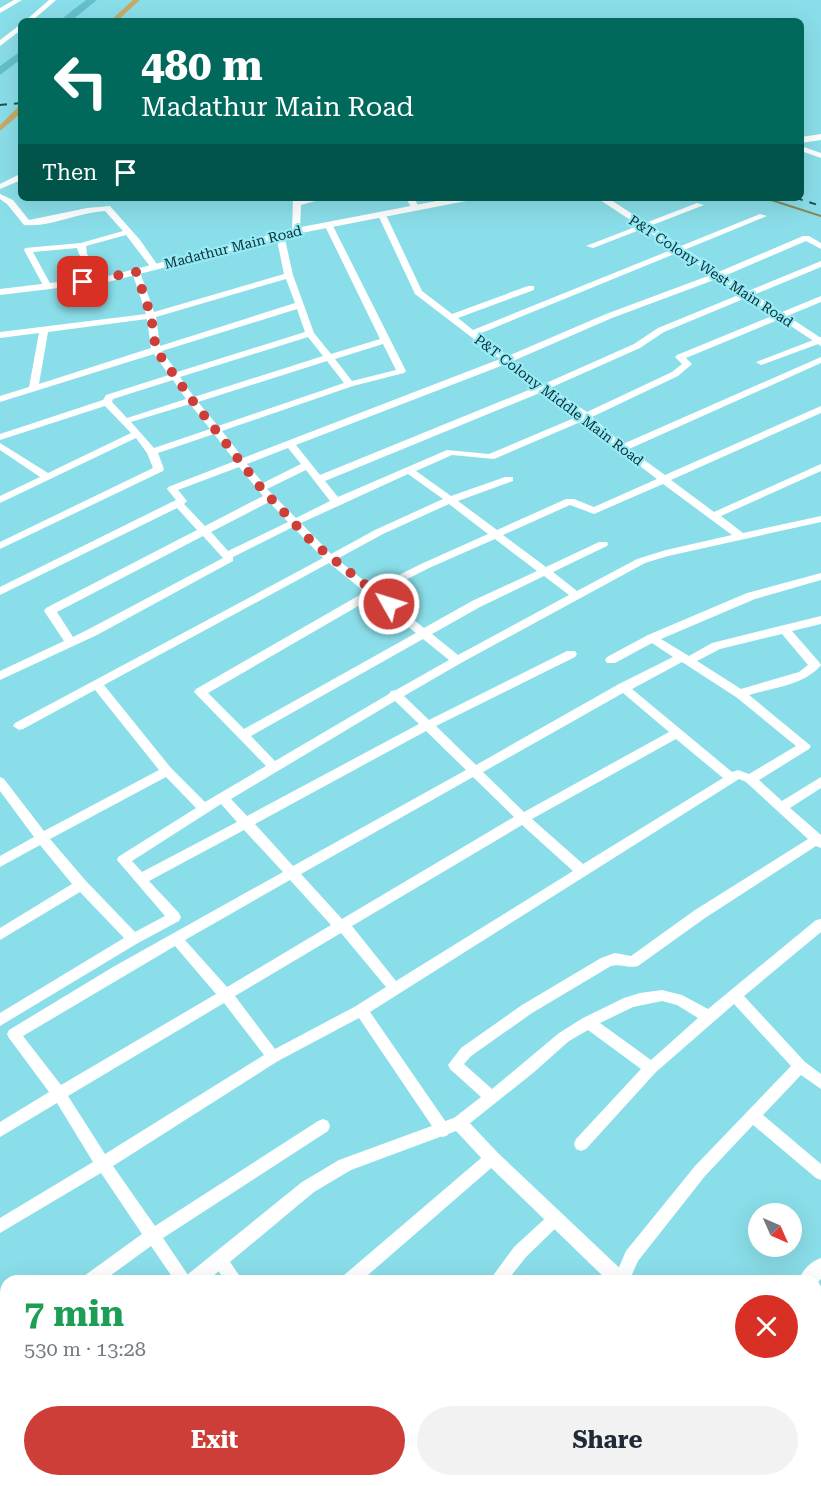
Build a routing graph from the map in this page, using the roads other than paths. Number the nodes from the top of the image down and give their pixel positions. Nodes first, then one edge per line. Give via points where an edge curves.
1 (19, 0) edge
2 (51, 0) edge
3 (92, 0) edge
4 (0, 11) edge
5 (31, 18) edge
6 (68, 18) edge
7 (18, 29) edge
8 (0, 44) edge
9 (18, 57) edge
10 (0, 72) edge
11 (821, 137) edge
12 (804, 140) edge
13 (804, 149) edge
14 (821, 156) edge
15 (18, 178) edge
16 (0, 187) edge
17 (0, 196) edge
18 (297, 201) edge
19 (412, 201) edge
20 (449, 201) edge
21 (606, 201) edge
22 (700, 205) dead end
23 (416, 207) junction
24 (382, 215) junction
25 (763, 216) dead end
26 (328, 224) junction
27 (641, 226) junction
28 (296, 231) junction
29 (128, 232) junction
30 (280, 235) junction
31 (81, 245) junction
32 (590, 246) dead end
33 (821, 246) edge
34 (680, 249) junction
35 (821, 264) edge
36 (156, 267) junction
37 (136, 272) junction
38 (290, 275) junction
39 (719, 275) junction
40 (100, 280) junction
41 (48, 287) junction
42 (531, 288) dead end
43 (0, 291) edge
44 (750, 296) junction
45 (821, 299) edge
46 (299, 305) junction
47 (151, 316) junction
48 (782, 317) junction
49 (450, 318) junction
50 (44, 330) junction
51 (310, 333) junction
52 (471, 334) junction
53 (0, 335) edge
54 (385, 340) junction
55 (820, 341) edge
56 (156, 350) junction
57 (328, 356) junction
58 (507, 360) junction
59 (821, 360) edge
60 (762, 362) dead end
61 (175, 375) junction
62 (350, 384) junction
63 (543, 388) junction
64 (33, 390) junction
65 (0, 399) edge
66 (192, 400) junction
67 (107, 402) junction
68 (821, 408) edge
69 (586, 416) junction
70 (126, 421) junction
71 (216, 431) junction
72 (137, 434) junction
73 (0, 437) edge
74 (290, 443) junction
75 (622, 448) junction
76 (2, 450) edge
77 (152, 452) junction
78 (241, 461) junction
79 (306, 466) junction
80 (821, 467) edge
81 (409, 470) junction
82 (47, 477) junction
83 (509, 479) dead end
84 (666, 479) junction
85 (317, 480) junction
86 (261, 488) junction
87 (270, 497) junction
88 (0, 500) edge
89 (450, 500) junction
90 (178, 502) junction
91 (336, 502) junction
92 (715, 515) dead end
93 (821, 519) edge
94 (295, 524) junction
95 (202, 531) junction
96 (495, 535) junction
97 (740, 536) junction
98 (603, 544) dead end
99 (0, 546) edge
100 (227, 556) junction
101 (329, 558) junction
102 (545, 572) junction
103 (821, 576) edge
104 (0, 591) edge
105 (374, 592) junction
106 (576, 595) junction
107 (821, 620) edge
108 (783, 628) junction
109 (424, 634) junction
110 (652, 638) junction
111 (71, 642) junction
112 (571, 654) dead end
113 (686, 659) junction
114 (457, 660) junction
115 (611, 660) dead end
116 (0, 676) edge
117 (98, 684) junction
118 (623, 687) junction
119 (395, 694) junction
120 (740, 694) junction
121 (19, 726) dead end
122 (426, 726) junction
123 (677, 733) junction
124 (243, 735) junction
125 (274, 767) junction
126 (167, 771) junction
127 (473, 771) junction
128 (731, 778) junction
129 (750, 779) junction
130 (0, 782) edge
131 (821, 782) edge
132 (223, 798) junction
133 (780, 808) junction
134 (204, 809) junction
135 (523, 818) junction
136 (246, 823) junction
137 (42, 837) junction
138 (819, 841) edge
139 (0, 862) edge
140 (582, 871) junction
141 (292, 873) junction
142 (141, 879) junction
143 (81, 885) junction
144 (821, 924) edge
145 (342, 926) junction
146 (0, 935) edge
147 (176, 938) junction
148 (133, 939) junction
149 (395, 989) junction
150 (225, 994) junction
151 (735, 996) junction
152 (361, 1010) junction
153 (709, 1017) junction
154 (1, 1019) edge
155 (588, 1022) junction
156 (14, 1034) junction
157 (273, 1057) junction
158 (800, 1066) junction
159 (651, 1068) junction
160 (821, 1083) edge
161 (59, 1094) junction
162 (491, 1097) junction
163 (752, 1115) junction
164 (459, 1123) junction
165 (322, 1126) dead end
166 (0, 1130) edge
167 (443, 1130) junction
168 (581, 1144) dead end
169 (492, 1158) junction
170 (103, 1164) junction
171 (821, 1173) edge
172 (556, 1218) junction
173 (0, 1226) edge
174 (152, 1236) junction
175 (220, 1261) junction
176 (98, 1275) edge
177 (180, 1275) edge
178 (201, 1275) edge
179 (230, 1275) edge
180 (356, 1275) edge
181 (502, 1275) edge
182 (615, 1275) edge
183 (624, 1275) edge

1 - 4 street
2 - 5 street
3 - 6 main road
7 - 8 street
9 - 10 main road
11 - 12 street
13 - 14 street
15 - 16 street
17 - 29 street via 27,223 107,208
18 - 28 street
19 - 23 street
20 - 23 street, Madathur Main Road
21 - 27 street, P&T Colony West Main Road
22 - 27 street
23 - 24 street, Madathur Main Road
24 - 26 street, Madathur Main Road
24 - 49 street, P&T Colony Middle Main Road via 418,292
25 - 34 street
26 - 28 street, Madathur Main Road
26 - 54 street
27 - 32 street
27 - 34 street, P&T Colony West Main Road
28 - 30 street, Madathur Main Road
29 - 31 street
29 - 36 street
30 - 36 street, Madathur Main Road
30 - 38 street
31 - 40 street
31 - 41 street via 28,250
33 - 39 street via 806,238
34 - 39 street, P&T Colony West Main Road
34 - 52 street
35 - 44 street
36 - 37 street, Madathur Main Road
37 - 40 street, Madathur Main Road
37 - 47 street
38 - 46 street
38 - 47 street
39 - 44 street, P&T Colony West Main Road
39 - 58 street
40 - 41 street, Madathur Main Road
41 - 43 street, Madathur Main Road
42 - 49 street
44 - 48 street, P&T Colony West Main Road
44 - 63 street via 661,330 637,346
45 - 48 street
46 - 51 street
46 - 56 street
47 - 50 street
47 - 56 street
48 - 55 street, P&T Colony West Main Road
48 - 69 street via 680,357 687,364 675,374
49 - 52 street, P&T Colony Middle Main Road
50 - 53 street
50 - 64 street
51 - 57 street
51 - 61 street
52 - 58 street, P&T Colony Middle Main Road
54 - 57 street
54 - 62 street via 401,371
55 - 60 street
56 - 61 street
56 - 64 street
57 - 62 street
57 - 66 street
58 - 63 street, P&T Colony Middle Main Road
58 - 74 street
59 - 75 street
61 - 66 street
61 - 67 street via 109,397
62 - 71 street
63 - 69 street, P&T Colony Middle Main Road
63 - 85 street
64 - 65 street
66 - 70 street
66 - 71 street
67 - 70 street
67 - 73 street
68 - 84 street
69 - 75 street, P&T Colony Middle Main Road
69 - 81 street via 490,457 451,452
70 - 72 street
71 - 77 street
71 - 78 street
72 - 77 street
72 - 82 street
74 - 78 street
74 - 79 street
75 - 84 street, P&T Colony Middle Main Road
76 - 82 street
77 - 99 street via 159,469
78 - 86 street
78 - 90 street via 172,489 182,501
79 - 85 street
79 - 86 street
80 - 92 street
81 - 89 street
81 - 91 street
82 - 88 street
83 - 89 street
84 - 96 street via 594,511 570,501
84 - 97 street, P&T Colony Middle Main Road
85 - 91 street
86 - 87 street
87 - 94 street
87 - 95 street
89 - 96 street
89 - 101 street
90 - 95 street
90 - 104 street
91 - 94 street
93 - 97 street
94 - 100 street
94 - 101 street
95 - 100 street
95 - 111 street via 51,610
96 - 102 street
96 - 105 street
97 - 106 street via 641,561
98 - 102 street
100 - 111 street via 229,559
101 - 105 street
101 - 117 street
102 - 106 street
102 - 109 street
103 - 110 street via 751,596
105 - 109 street
105 - 124 street via 200,692
106 - 114 street
107 - 108 street
108 - 113 street via 716,646
108 - 120 street via 815,665 803,675
109 - 114 street
109 - 124 street
110 - 113 street
110 - 115 street
111 - 116 street
112 - 122 street
113 - 118 street
113 - 120 street
114 - 119 street
117 - 121 street
117 - 126 street
118 - 123 street
118 - 127 street
119 - 122 street
119 - 125 street
120 - 129 street via 805,746
122 - 127 street
122 - 136 street
123 - 128 street
123 - 135 street
124 - 125 street
125 - 132 street
126 - 134 street
126 - 137 street
127 - 135 street
127 - 141 street
128 - 129 street via 738,774
128 - 140 street
129 - 133 street
130 - 137 street
131 - 133 street
132 - 134 street
132 - 136 street
133 - 138 street
134 - 142 street via 123,860
135 - 140 street
135 - 145 street
136 - 141 street
136 - 142 street
137 - 139 street
137 - 143 street
138 - 162 street via 700,914 633,963 615,959 606,962 527,1009 466,1052 455,1065
140 - 149 street
141 - 145 street
141 - 147 street
142 - 148 street via 174,917
143 - 146 street
143 - 148 street
144 - 151 street
145 - 149 street
145 - 150 street
147 - 150 street
147 - 156 street
148 - 154 street
149 - 152 street
150 - 157 street
150 - 161 street
151 - 153 street
151 - 158 street
152 - 157 street
152 - 167 street
153 - 155 street via 670,996 655,995
153 - 159 street
154 - 156 street
155 - 159 street
155 - 162 street
156 - 161 street
157 - 170 street
158 - 160 street
158 - 163 street
159 - 168 street
161 - 166 street
161 - 170 street
162 - 164 street
163 - 171 street
163 - 183 street via 700,1171 632,1256
164 - 167 street
164 - 169 street
165 - 174 street
167 - 175 street via 345,1165 308,1187
169 - 172 street
169 - 180 street
170 - 173 street
170 - 174 street
172 - 181 street
172 - 182 street
174 - 176 street
174 - 177 street
175 - 178 street
175 - 179 street

